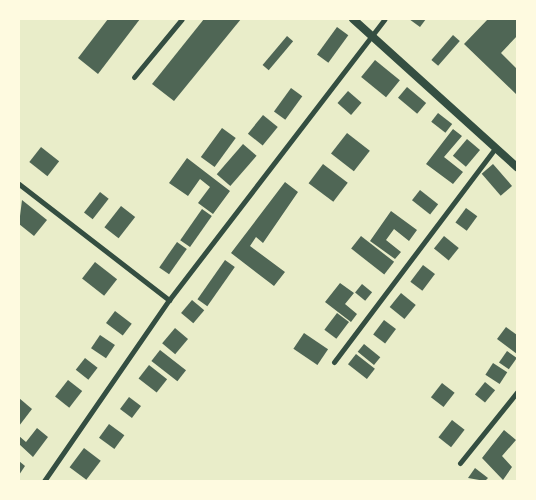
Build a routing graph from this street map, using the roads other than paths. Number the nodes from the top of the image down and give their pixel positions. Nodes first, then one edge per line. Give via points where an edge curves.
1 (182, 19) edge
2 (353, 19) edge
3 (385, 19) edge
4 (374, 34) junction
5 (134, 77) dead end
6 (497, 147) junction
7 (517, 167) edge
8 (19, 184) edge
9 (169, 300) junction
10 (334, 362) dead end
11 (517, 392) edge
12 (460, 463) dead end
13 (44, 481) edge

1 - 5 street
2 - 4 street
3 - 4 street
4 - 6 street
4 - 9 street
6 - 7 street
6 - 10 street
8 - 9 street
9 - 13 street
11 - 12 street

